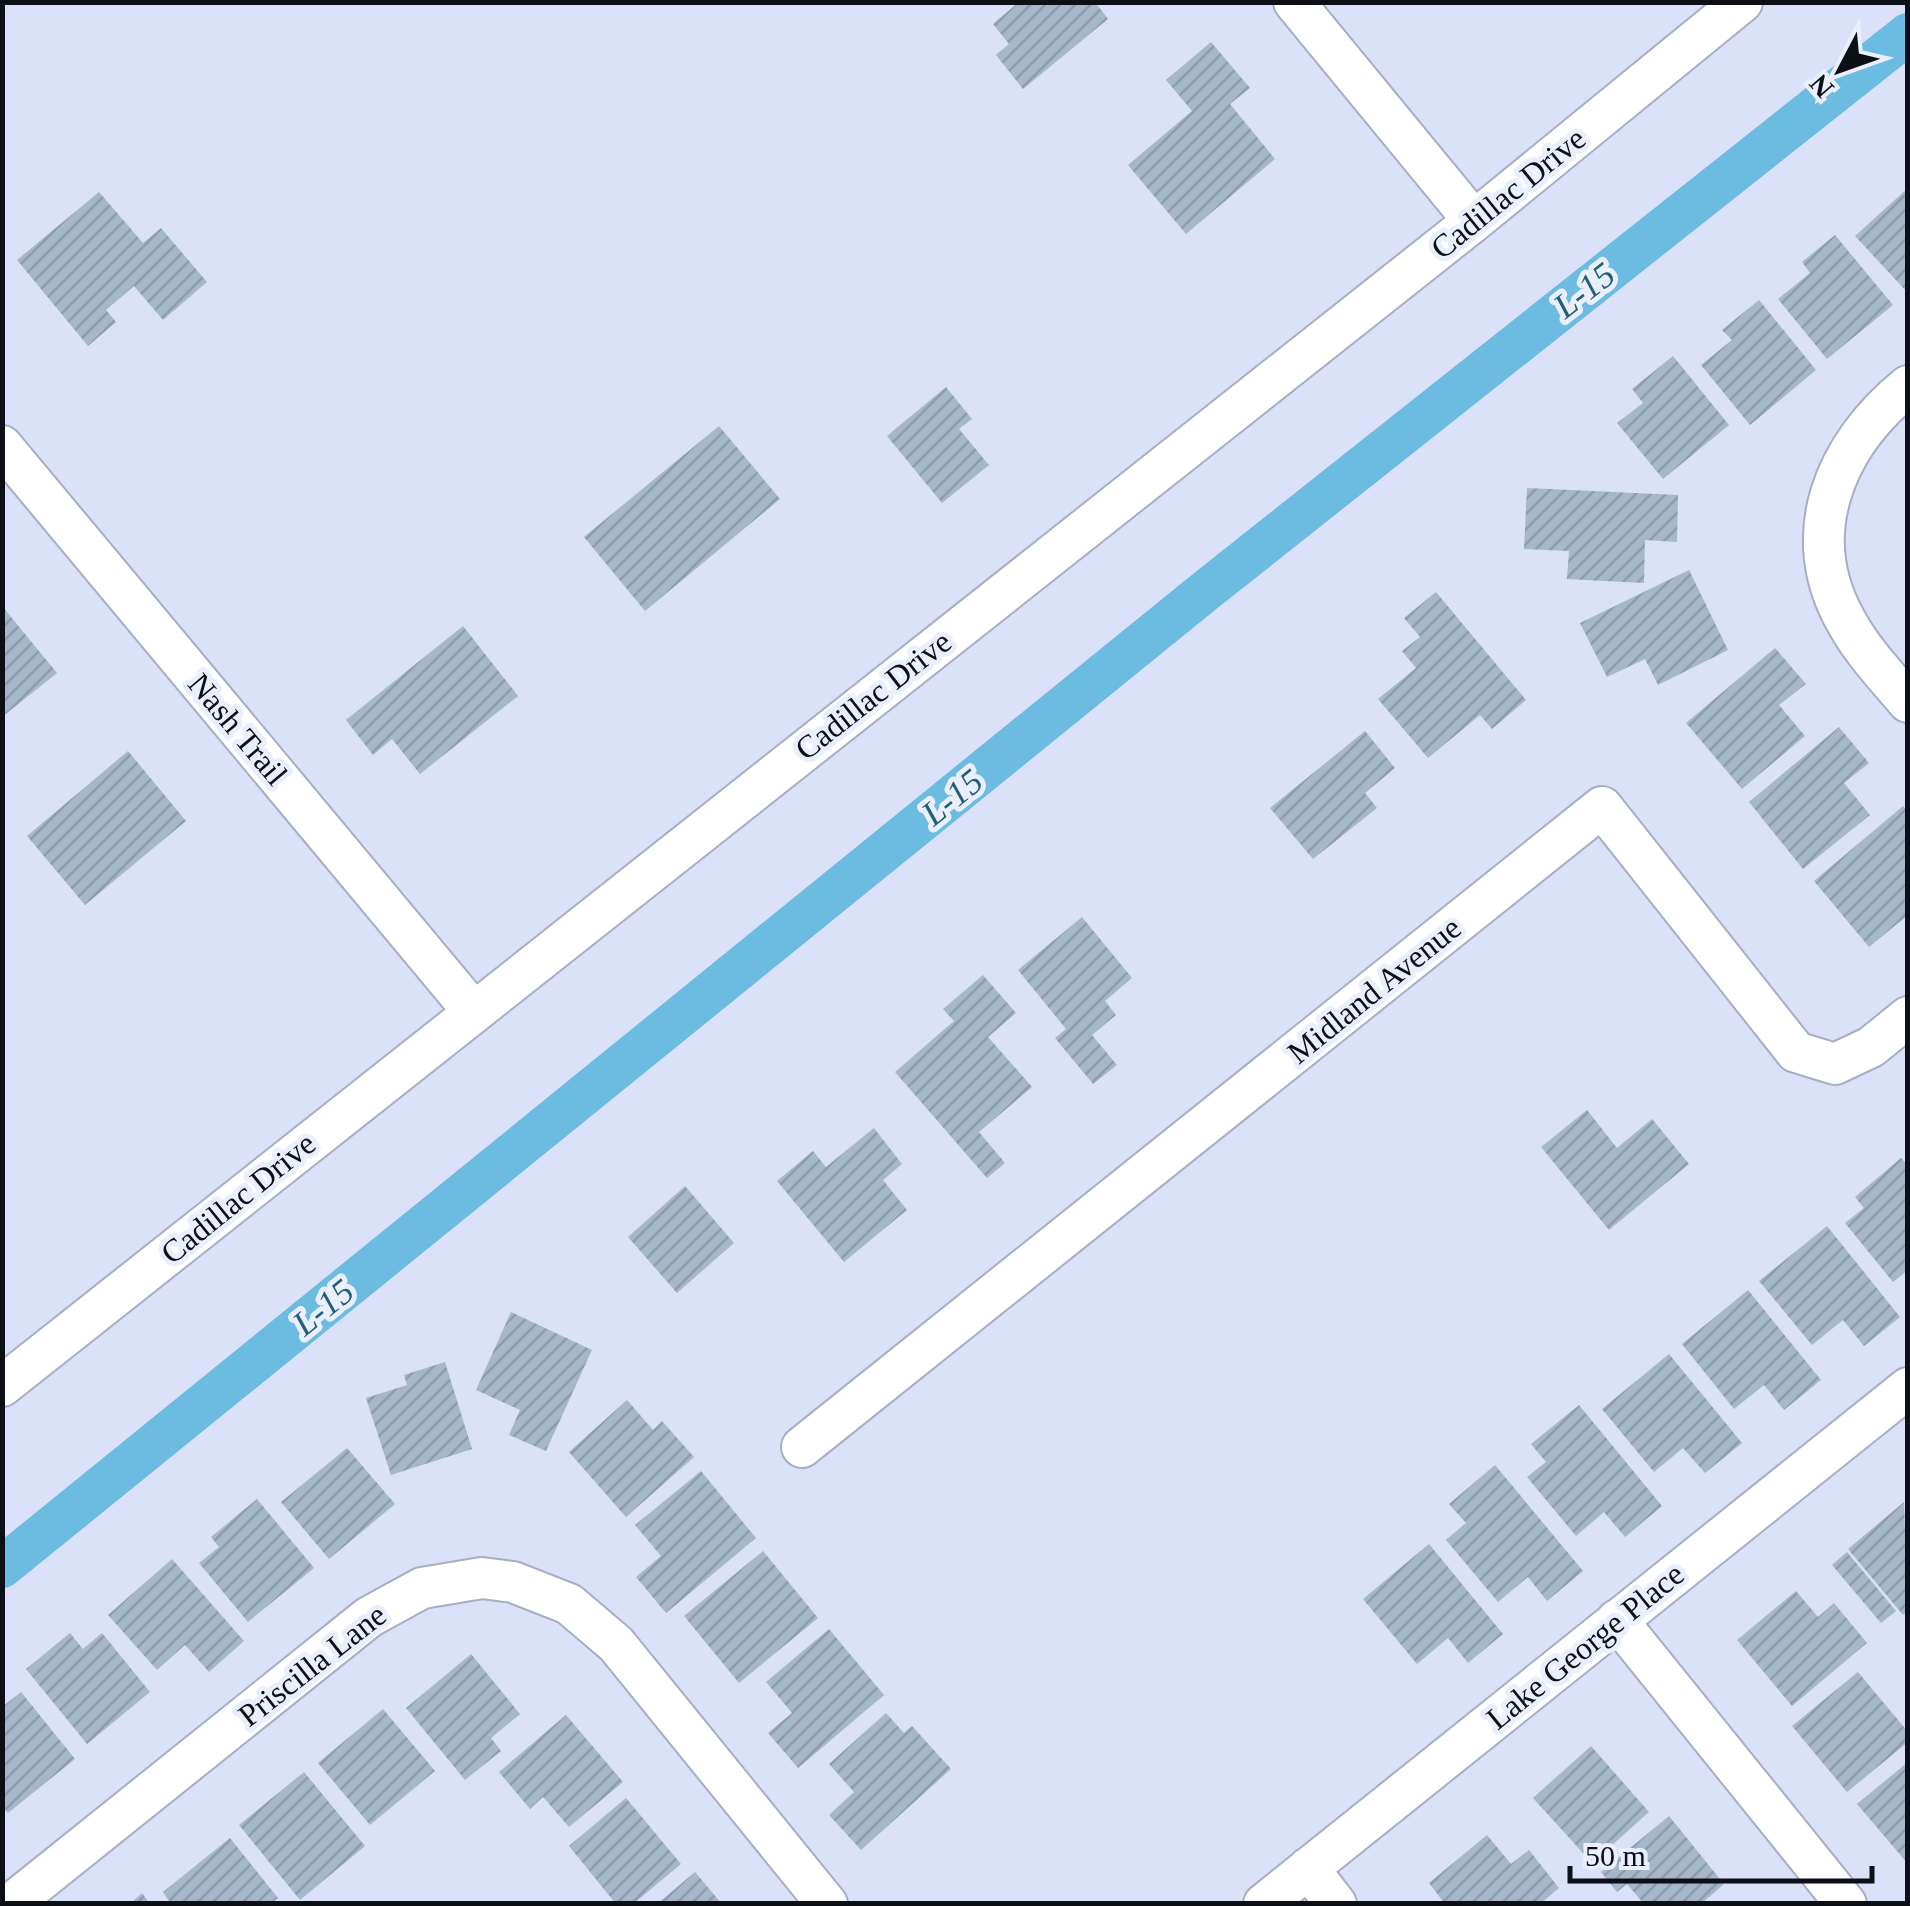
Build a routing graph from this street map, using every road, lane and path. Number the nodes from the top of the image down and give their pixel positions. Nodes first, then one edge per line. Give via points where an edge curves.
1 (1294, 2) edge
2 (1742, 2) edge
3 (1474, 221) junction
4 (1908, 386) edge
5 (2, 446) edge
6 (1908, 702) edge
7 (473, 1011) junction
8 (1908, 1017) edge
9 (2, 1386) edge
10 (1908, 1388) edge
11 (802, 1447) dead end
12 (1617, 1620) junction
13 (1308, 1868) junction
14 (11, 1904) edge
15 (826, 1904) edge
16 (1264, 1904) edge
17 (1336, 1904) edge
18 (1846, 1904) edge

1 - 3 street
2 - 3 street, Cadillac Drive
3 - 7 street, Cadillac Drive
4 - 6 street via 1850,446 1832,488 1825,532 1826,563 1846,621
5 - 7 street, Nash Trail
7 - 9 street, Cadillac Drive
8 - 11 street, Midland Avenue via 1835,1064 1796,1052 1602,807
10 - 12 street, Lake George Place
12 - 13 street, Lake George Place
12 - 18 street
13 - 16 street, Lake George Place
13 - 17 street
14 - 15 street, Priscilla Lane via 369,1617 422,1588 482,1578 542,1590 594,1621

